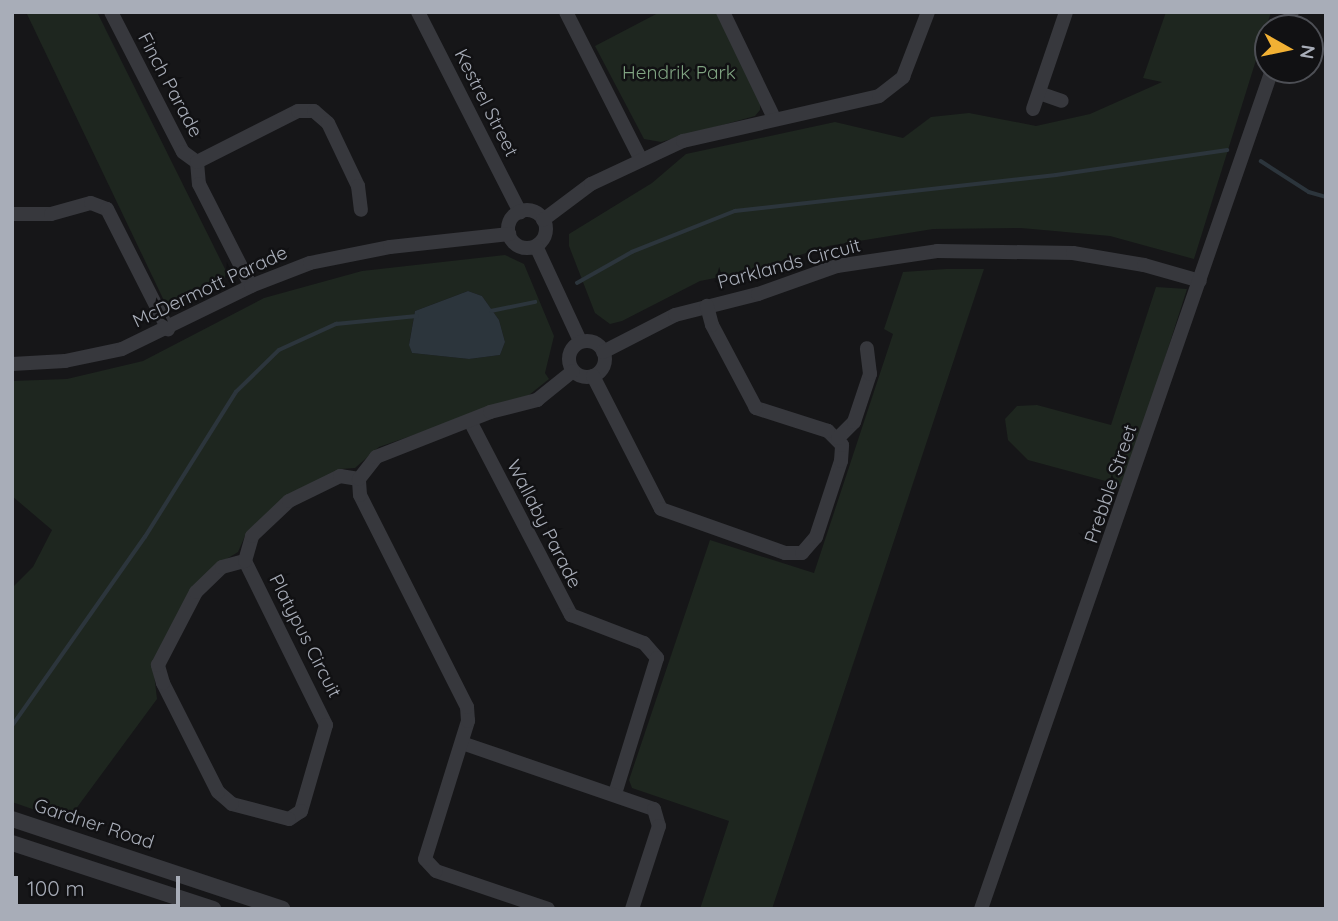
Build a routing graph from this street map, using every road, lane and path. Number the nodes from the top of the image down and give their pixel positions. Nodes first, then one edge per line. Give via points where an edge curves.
1 (111, 12) edge
2 (418, 12) edge
3 (566, 12) edge
4 (723, 12) edge
5 (928, 12) edge
6 (1066, 12) edge
7 (1267, 84) edge
8 (1039, 93) junction
9 (1062, 101) dead end
10 (1033, 109) dead end
11 (774, 118) junction
12 (641, 160) junction
13 (197, 162) junction
14 (361, 210) dead end
15 (520, 212) junction
16 (12, 214) edge
17 (543, 220) junction
18 (509, 234) junction
19 (536, 246) junction
20 (1200, 281) junction
21 (251, 286) junction
22 (708, 306) junction
23 (168, 329) junction
24 (580, 341) junction
25 (867, 348) dead end
26 (603, 352) junction
27 (12, 364) edge
28 (573, 371) junction
29 (593, 376) junction
30 (470, 421) junction
31 (838, 438) junction
32 (359, 479) junction
33 (245, 561) junction
34 (462, 743) junction
35 (615, 794) junction
36 (12, 819) edge
37 (12, 843) edge
38 (213, 909) edge
39 (282, 909) edge
40 (548, 909) edge
41 (632, 909) edge
42 (981, 909) edge

1 - 13 street, Finch Parade via 183,152
2 - 15 street, Kestrel Street
3 - 12 street
4 - 11 street
5 - 11 street via 911,62 895,86 868,102
6 - 8 street
7 - 20 street, Prebble Street
8 - 9 street
8 - 10 street
11 - 12 street via 684,141
12 - 17 street via 591,184
13 - 14 street via 298,111 314,111 328,123 358,186
13 - 21 street, Finch Parade via 199,184
15 - 17 street via 535,212
15 - 18 street via 509,223
16 - 23 street via 51,214 91,203 107,209
17 - 19 street via 545,234
18 - 19 street via 522,247
18 - 21 street, McDermott Parade via 357,253 297,266
19 - 24 street
20 - 22 street, Parklands Circuit via 1144,265 1073,253 937,251 836,266
20 - 42 street, Prebble Street
21 - 23 street, McDermott Parade
22 - 26 street, Parklands Circuit via 675,314
22 - 31 street via 712,325 756,408
23 - 27 street, McDermott Parade via 109,354
24 - 26 street via 596,343
24 - 28 street via 569,355
25 - 31 street via 870,374 854,422
26 - 29 street via 604,363
28 - 29 street
28 - 30 street via 537,400
29 - 31 street via 661,509 785,554 802,553 816,537 843,454
30 - 32 street via 376,457
30 - 35 street, Wallaby Parade via 570,615 644,643 657,658
32 - 33 street, Platypus Circuit via 340,476 289,501 252,536
32 - 34 street via 360,495 467,707
33 - 33 street, Platypus Circuit via 222,566 196,592 161,656 158,673 225,799 289,819 301,811 326,725
34 - 35 street
34 - 40 street via 425,849 428,865
35 - 41 street via 648,806 660,821
36 - 39 street, Gardner Road
37 - 38 street

